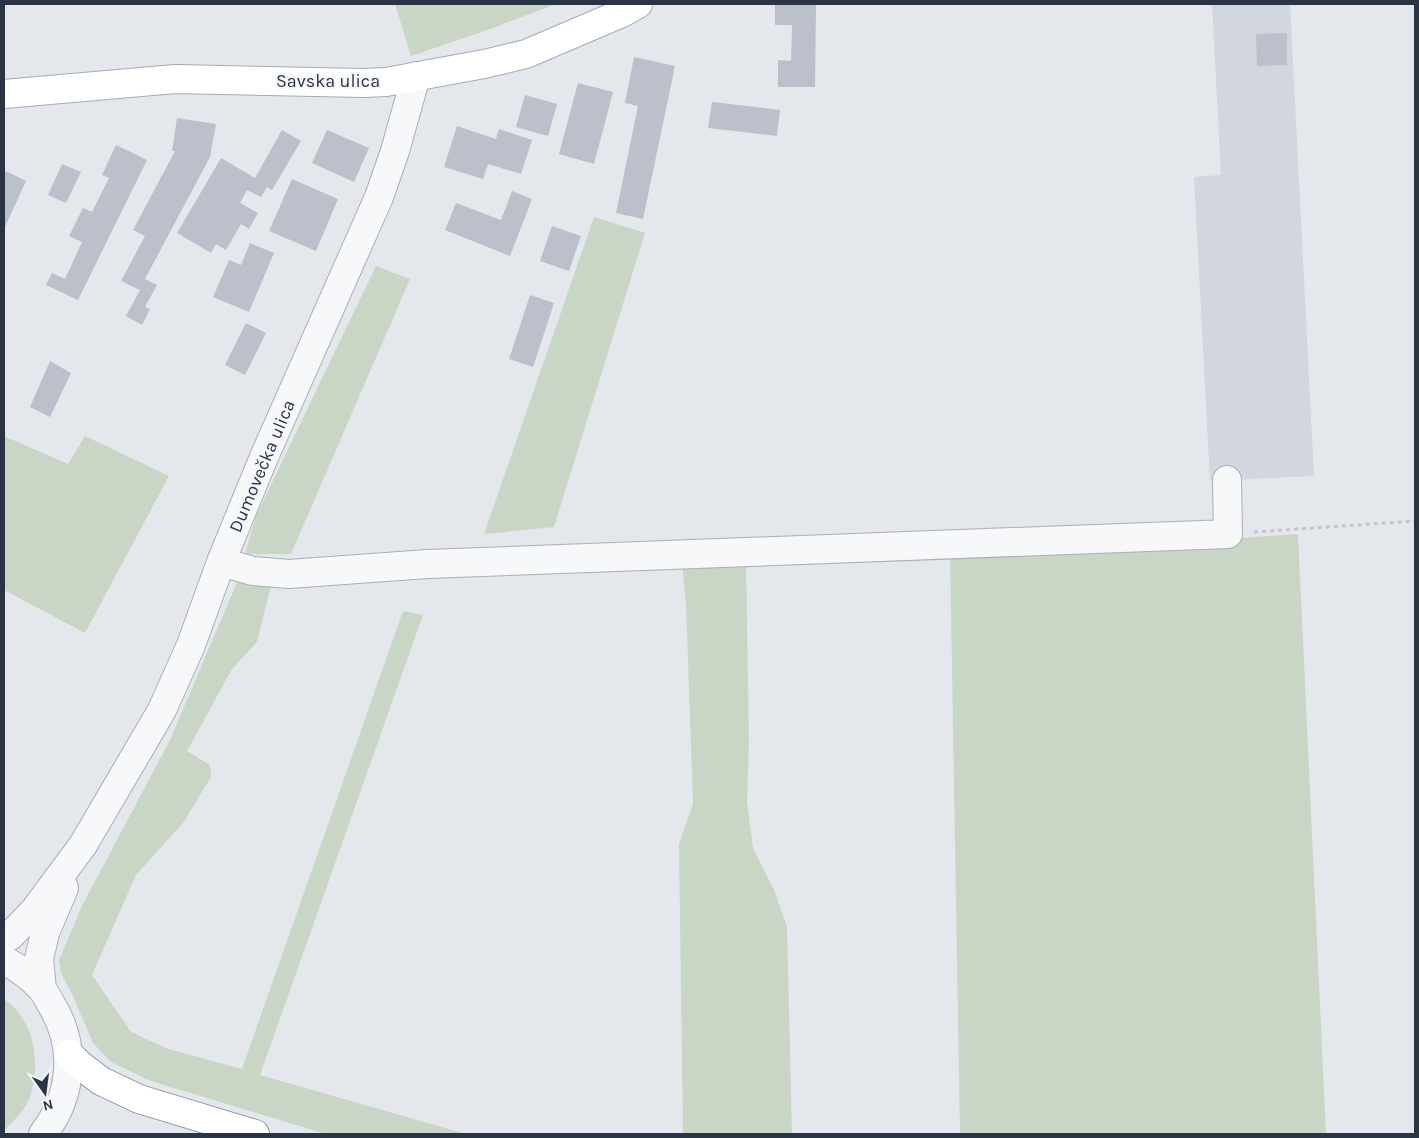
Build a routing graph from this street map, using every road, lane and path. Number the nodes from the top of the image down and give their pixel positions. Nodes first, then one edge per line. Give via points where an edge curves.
1 (638, 4) edge
2 (416, 76) junction
3 (4, 94) edge
4 (1227, 480) dead end
5 (1415, 521) edge
6 (1228, 534) junction
7 (221, 562) junction
8 (83, 845) junction
9 (4, 939) edge
10 (4, 960) edge
11 (42, 989) junction
12 (69, 1054) junction
13 (43, 1134) edge
14 (255, 1134) edge

1 - 2 main road, Savska ulica via 526,54
2 - 3 main road, Savska ulica via 364,83 175,78
2 - 7 street, Dumovečka ulica via 379,197
4 - 6 street
5 - 6 path
6 - 7 street via 446,563 289,574 253,571
7 - 8 street, Dumovečka ulica via 191,645 162,710
8 - 9 street, Dumovečka ulica via 34,911
8 - 11 street, Dumovečka ulica via 45,933 39,959
10 - 11 street via 24,972
11 - 12 street via 61,1020
12 - 13 street via 66,1088 54,1120
12 - 14 main road via 101,1081 139,1099

